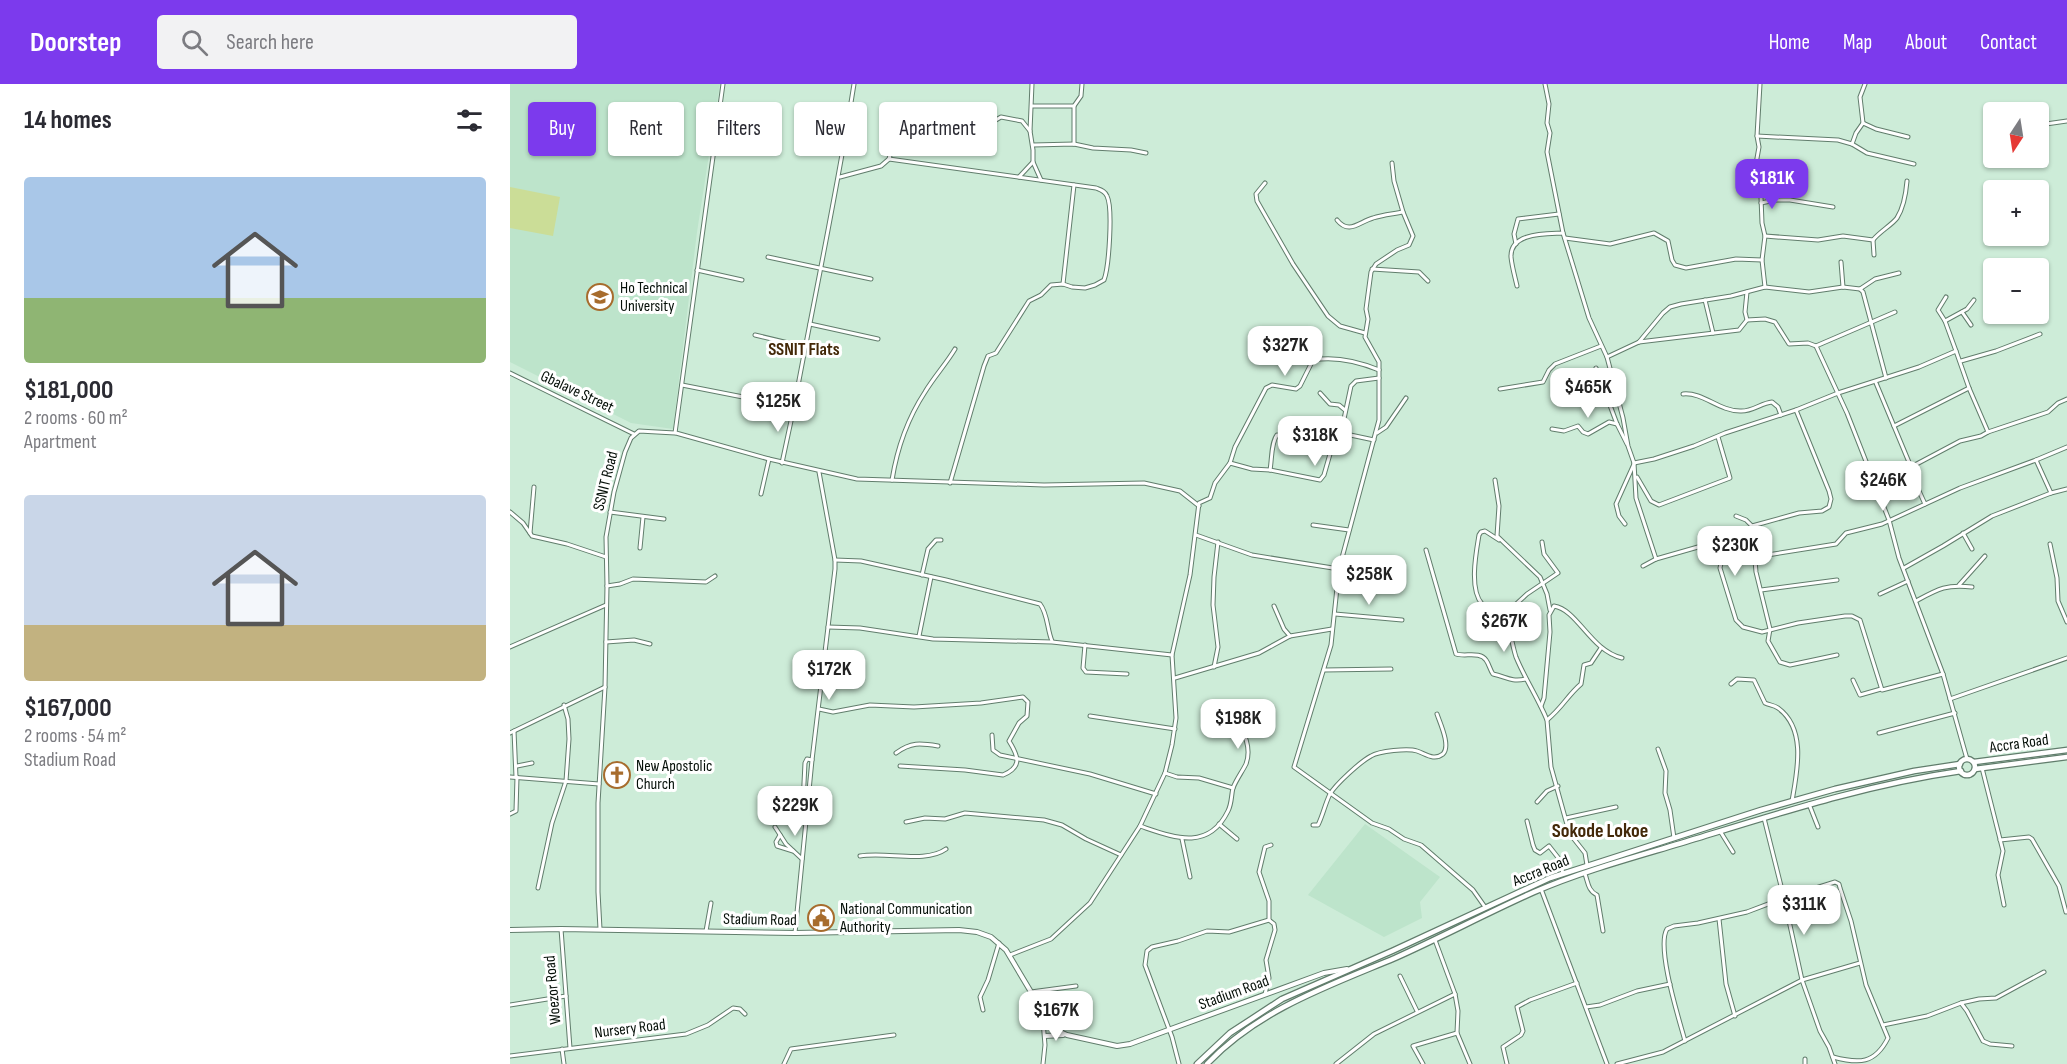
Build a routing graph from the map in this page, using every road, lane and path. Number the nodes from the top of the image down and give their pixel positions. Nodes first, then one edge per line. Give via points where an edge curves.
1 (723, 84) edge
2 (854, 84) edge
3 (1032, 84) edge
4 (1082, 84) edge
5 (1545, 84) edge
6 (1760, 84) edge
7 (1864, 84) edge
8 (1032, 106) junction
9 (1074, 106) junction
10 (2067, 122) edge
11 (1863, 123) junction
12 (2049, 124) edge
13 (1030, 130) junction
14 (1757, 136) junction
15 (1908, 137) dead end
16 (1074, 144) junction
17 (1852, 144) junction
18 (1033, 145) junction
19 (1146, 153) dead end
20 (889, 159) junction
21 (1033, 162) junction
22 (1392, 163) dead end
23 (1914, 164) dead end
24 (840, 177) junction
25 (1019, 177) junction
26 (1041, 180) junction
27 (1907, 181) dead end
28 (1265, 183) dead end
29 (1074, 185) junction
30 (1761, 203) junction
31 (1833, 207) dead end
32 (1403, 212) junction
33 (1559, 214) junction
34 (1337, 220) dead end
35 (1563, 233) junction
36 (1764, 236) junction
37 (1565, 238) junction
38 (1873, 240) junction
39 (1516, 244) junction
40 (1874, 255) dead end
41 (768, 257) dead end
42 (1762, 260) junction
43 (1841, 262) dead end
44 (820, 267) junction
45 (1372, 269) junction
46 (697, 270) junction
47 (1899, 273) dead end
48 (871, 279) dead end
49 (742, 280) dead end
50 (1428, 281) dead end
51 (1064, 284) junction
52 (1517, 286) dead end
53 (1765, 287) junction
54 (1843, 287) junction
55 (1860, 289) junction
56 (1747, 292) junction
57 (1946, 297) dead end
58 (1705, 299) junction
59 (1974, 300) dead end
60 (1895, 312) dead end
61 (1962, 312) junction
62 (1747, 320) junction
63 (1945, 321) junction
64 (1871, 322) junction
65 (810, 324) junction
66 (1971, 325) dead end
67 (1365, 333) junction
68 (1713, 333) junction
69 (2040, 334) dead end
70 (755, 335) dead end
71 (878, 339) dead end
72 (1639, 342) junction
73 (1601, 346) junction
74 (1816, 346) junction
75 (805, 347) junction
76 (955, 349) dead end
77 (1956, 351) junction
78 (1607, 357) junction
79 (1961, 362) junction
80 (1596, 368) dead end
81 (1378, 370) junction
82 (510, 374) edge
83 (1379, 378) junction
84 (1886, 378) junction
85 (1876, 382) junction
86 (682, 385) junction
87 (1969, 388) junction
88 (1500, 389) dead end
89 (1320, 393) dead end
90 (1838, 393) junction
91 (1683, 394) dead end
92 (1406, 398) dead end
93 (2067, 399) edge
94 (794, 407) junction
95 (1344, 410) junction
96 (1796, 410) junction
97 (1781, 415) junction
98 (1617, 424) junction
99 (1894, 426) junction
100 (1552, 429) dead end
101 (1988, 432) junction
102 (675, 433) junction
103 (1341, 433) junction
104 (1376, 433) junction
105 (634, 434) junction
106 (1718, 436) junction
107 (1374, 440) junction
108 (1628, 446) junction
109 (2067, 447) edge
110 (769, 459) junction
111 (2036, 460) junction
112 (1634, 462) junction
113 (782, 463) junction
114 (1230, 463) junction
115 (1911, 467) junction
116 (1270, 470) junction
117 (819, 472) junction
118 (1636, 475) junction
119 (892, 480) junction
120 (1495, 480) dead end
121 (950, 483) junction
122 (534, 487) dead end
123 (2067, 489) edge
124 (2051, 493) junction
125 (761, 494) dead end
126 (1925, 504) junction
127 (1199, 506) junction
128 (510, 512) edge
129 (610, 512) junction
130 (1736, 516) dead end
131 (643, 517) junction
132 (664, 519) dead end
133 (1889, 520) junction
134 (1625, 524) dead end
135 (1313, 525) dead end
136 (1752, 526) junction
137 (1349, 530) junction
138 (1964, 533) junction
139 (530, 534) junction
140 (1196, 535) junction
141 (941, 540) dead end
142 (1499, 540) junction
143 (1218, 542) junction
144 (1542, 542) dead end
145 (2050, 544) dead end
146 (640, 548) dead end
147 (1972, 549) dead end
148 (1426, 550) dead end
149 (1985, 556) dead end
150 (606, 557) junction
151 (1755, 557) junction
152 (835, 560) junction
153 (1656, 560) junction
154 (1643, 566) dead end
155 (1904, 568) junction
156 (1339, 569) junction
157 (921, 575) junction
158 (715, 576) dead end
159 (932, 577) junction
160 (1837, 580) dead end
161 (1908, 581) junction
162 (1543, 583) junction
163 (1959, 585) junction
164 (607, 586) junction
165 (1972, 587) dead end
166 (1761, 590) junction
167 (1880, 594) dead end
168 (1916, 601) junction
169 (606, 605) junction
170 (1274, 606) dead end
171 (1550, 612) junction
172 (1335, 614) junction
173 (1502, 617) junction
174 (1402, 620) dead end
175 (2067, 622) edge
176 (828, 627) junction
177 (1332, 629) junction
178 (1770, 629) junction
179 (919, 636) junction
180 (1290, 636) junction
181 (606, 642) junction
182 (1052, 642) junction
183 (650, 644) dead end
184 (1085, 645) junction
185 (510, 647) edge
186 (1601, 648) junction
187 (1172, 654) junction
188 (1837, 655) dead end
189 (1622, 658) dead end
190 (2067, 658) edge
191 (1214, 667) junction
192 (1391, 669) dead end
193 (1324, 670) junction
194 (1127, 674) dead end
195 (1943, 674) junction
196 (1175, 678) junction
197 (1526, 679) junction
198 (1853, 680) dead end
199 (1731, 684) dead end
200 (605, 687) junction
201 (1881, 689) junction
202 (1950, 699) junction
203 (564, 705) junction
204 (1541, 706) junction
205 (818, 708) junction
206 (1233, 712) dead end
207 (1955, 713) junction
208 (1437, 714) dead end
209 (1090, 716) dead end
210 (1547, 720) junction
211 (1175, 729) junction
212 (512, 732) edge
213 (1879, 733) dead end
214 (992, 735) dead end
215 (938, 746) dead end
216 (1658, 749) dead end
217 (2067, 750) edge
218 (896, 753) dead end
219 (2067, 757) edge
220 (1967, 759) junction
221 (812, 760) junction
222 (1017, 760) junction
223 (1974, 762) junction
224 (532, 763) dead end
225 (1960, 764) junction
226 (516, 766) junction
227 (900, 766) dead end
228 (1982, 768) junction
229 (1975, 769) junction
230 (1961, 771) junction
231 (1165, 772) junction
232 (510, 777) edge
233 (517, 777) junction
234 (566, 782) junction
235 (599, 784) junction
236 (1558, 786) junction
237 (1234, 788) junction
238 (1156, 794) junction
239 (1330, 794) junction
240 (1792, 801) junction
241 (1537, 802) dead end
242 (1809, 804) junction
243 (772, 807) dead end
244 (1616, 807) dead end
245 (510, 814) edge
246 (1764, 817) junction
247 (1566, 818) junction
248 (1527, 821) dead end
249 (906, 822) dead end
250 (1219, 824) junction
251 (1313, 825) dead end
252 (1140, 826) junction
253 (775, 827) dead end
254 (1818, 827) dead end
255 (1720, 831) junction
256 (780, 836) junction
257 (1674, 838) junction
258 (1182, 839) junction
259 (1237, 839) dead end
260 (2000, 840) junction
261 (1272, 845) dead end
262 (946, 849) dead end
263 (794, 852) junction
264 (1733, 852) dead end
265 (1121, 855) junction
266 (860, 856) dead end
267 (802, 858) junction
268 (1587, 865) junction
269 (1563, 874) junction
270 (1585, 874) junction
271 (1190, 877) dead end
272 (1539, 883) junction
273 (538, 888) dead end
274 (1542, 890) junction
275 (1784, 898) junction
276 (711, 903) dead end
277 (2004, 904) dead end
278 (1486, 908) junction
279 (2066, 912) edge
280 (1489, 915) junction
281 (1719, 919) junction
282 (1269, 920) junction
283 (561, 929) junction
284 (510, 930) edge
285 (600, 930) junction
286 (706, 931) junction
287 (1603, 931) dead end
288 (795, 933) junction
289 (1435, 939) junction
290 (999, 943) junction
291 (1010, 955) junction
292 (1860, 963) junction
293 (1352, 969) junction
294 (2044, 972) dead end
295 (1400, 976) dead end
296 (1314, 977) junction
297 (1329, 979) junction
298 (1802, 980) junction
299 (1338, 982) junction
300 (1577, 983) junction
301 (1670, 984) junction
302 (1076, 986) dead end
303 (1031, 992) junction
304 (1265, 994) junction
305 (1455, 994) junction
306 (566, 996) junction
307 (1961, 1003) junction
308 (510, 1005) edge
309 (1586, 1007) junction
310 (983, 1010) dead end
311 (1417, 1011) junction
312 (746, 1014) dead end
313 (1734, 1016) junction
314 (1042, 1020) junction
315 (1883, 1026) junction
316 (1168, 1029) junction
317 (1457, 1034) junction
318 (894, 1035) dead end
319 (1067, 1035) junction
320 (1045, 1036) junction
321 (1685, 1041) junction
322 (2012, 1047) dead end
323 (570, 1048) junction
324 (562, 1049) junction
325 (510, 1056) edge
326 (1833, 1057) junction
327 (1805, 1059) dead end
328 (564, 1064) edge
329 (784, 1064) edge
330 (1043, 1064) edge
331 (1179, 1064) edge
332 (1197, 1064) edge
333 (1207, 1064) edge
334 (1336, 1064) edge
335 (1423, 1064) edge
336 (1470, 1064) edge
337 (1507, 1064) edge
338 (1607, 1064) edge
339 (1617, 1064) edge
340 (1805, 1064) edge
341 (1835, 1064) edge

1 - 46 street
2 - 24 street
3 - 8 street
4 - 9 street via 1081,96
5 - 33 street via 1550,133 1547,152
6 - 14 street
7 - 11 street via 1860,97
8 - 9 street
8 - 13 street
9 - 16 street
10 - 12 street
11 - 15 street
11 - 17 street
13 - 18 street
13 - 20 street via 1022,121 1001,117 982,128 957,124 932,129 901,125
14 - 17 street
14 - 30 street
16 - 18 street
16 - 19 street
17 - 23 street via 1868,153
18 - 21 street
20 - 24 street via 881,166
20 - 25 street
21 - 25 street
21 - 26 street
22 - 32 street
24 - 44 street
25 - 26 street
26 - 29 street
27 - 38 street via 1897,219
28 - 67 street via 1256,194 1261,208 1319,304 1340,326
29 - 51 street
29 - 51 street via 1096,188 1108,197 1105,278 1102,283 1085,288
30 - 31 street via 1790,200
30 - 36 street
32 - 34 street via 1376,217 1351,228
32 - 45 street via 1412,241
33 - 35 street
33 - 39 street via 1518,219
35 - 37 street
35 - 39 street via 1529,236
36 - 38 street
36 - 42 street
37 - 42 street via 1610,244 1654,233 1668,241 1672,260 1681,267 1736,259
37 - 73 street
38 - 40 street
39 - 52 street via 1511,257
41 - 44 street
42 - 53 street
43 - 54 street
44 - 48 street
44 - 65 street
45 - 50 street via 1419,272
45 - 67 street
46 - 49 street
46 - 86 street
47 - 55 street via 1875,279
51 - 121 street via 1051,285 1029,301 996,353 988,356
53 - 54 street via 1809,292
53 - 56 street
54 - 55 street
55 - 64 street
56 - 58 street
56 - 62 street
57 - 63 street via 1938,308
58 - 68 street
58 - 72 street via 1670,307
59 - 61 street
60 - 64 street
61 - 63 street
61 - 66 street
62 - 68 street via 1739,330
62 - 74 street via 1775,322 1789,344
63 - 77 street
64 - 74 street
64 - 84 street
65 - 71 street
65 - 75 street
67 - 81 street via 1379,362
68 - 72 street
69 - 79 street
70 - 75 street
72 - 78 street
73 - 78 street
73 - 88 street via 1555,364 1543,382
74 - 90 street
75 - 94 street
76 - 119 street via 924,393 905,431
77 - 79 street
77 - 84 street
78 - 108 street
79 - 87 street
80 - 98 street
81 - 83 street
81 - 114 street via 1345,359 1313,360 1296,389 1272,385 1266,388
82 - 105 street, Gbalave Street
83 - 95 street via 1356,381
83 - 104 street
84 - 85 street
85 - 90 street
85 - 99 street
86 - 94 street
86 - 102 street
87 - 99 street
87 - 101 street
89 - 95 street via 1329,404
90 - 96 street
90 - 133 street
91 - 97 street via 1694,394 1719,407 1740,411 1772,402
92 - 104 street via 1386,427
93 - 101 street via 2048,412
94 - 113 street
95 - 103 street
96 - 97 street
96 - 136 street via 1832,498 1829,507
97 - 106 street
98 - 100 street via 1609,422 1588,434 1578,426 1564,431
98 - 108 street
99 - 115 street
101 - 115 street via 1960,441
102 - 105 street, SSNIT Road via 647,430
102 - 110 street, SSNIT Road
103 - 107 street
103 - 116 street via 1317,440 1277,435
103 - 116 street via 1334,440 1320,480
104 - 107 street
105 - 129 street, SSNIT Road via 625,452
106 - 112 street via 1654,459
106 - 118 street via 1730,478 1659,505 1651,501
107 - 137 street
108 - 112 street
109 - 111 street
110 - 113 street, SSNIT Road
110 - 125 street
111 - 124 street
111 - 126 street
112 - 118 street
112 - 134 street via 1616,504
113 - 117 street, SSNIT Road
114 - 116 street
114 - 127 street via 1215,483 1210,498
115 - 126 street
117 - 119 street, SSNIT Road
117 - 152 street
118 - 153 street via 1636,498
119 - 121 street, SSNIT Road
120 - 142 street
121 - 127 street, SSNIT Road via 1144,483 1180,491
122 - 139 street
123 - 124 street
124 - 138 street via 1992,516
126 - 133 street
127 - 140 street
128 - 139 street
129 - 131 street
129 - 150 street, SSNIT Road
130 - 136 street
131 - 132 street
131 - 146 street
133 - 151 street via 1846,533 1830,546
133 - 155 street
135 - 137 street
136 - 151 street
137 - 156 street
138 - 147 street
138 - 155 street
139 - 150 street
140 - 143 street
140 - 187 street
141 - 157 street via 929,546
142 - 162 street
142 - 173 street via 1481,532 1474,574 1481,603
143 - 156 street via 1252,555
143 - 191 street via 1213,605 1218,646
144 - 162 street via 1544,554 1558,572
145 - 175 street via 2058,601
148 - 197 street via 1456,654 1481,656 1492,674 1508,680
149 - 163 street
150 - 164 street, SSNIT Road
151 - 166 street
152 - 157 street via 861,561
152 - 176 street
153 - 154 street
153 - 178 street via 1716,544 1723,554 1720,568 1736,620 1755,631
155 - 161 street
156 - 172 street
157 - 159 street
158 - 164 street via 706,582 633,579
159 - 179 street
159 - 182 street via 1040,604
160 - 166 street
161 - 167 street
161 - 168 street
162 - 171 street
162 - 173 street
163 - 165 street
163 - 168 street
164 - 169 street, SSNIT Road
166 - 178 street
168 - 195 street
169 - 181 street, SSNIT Road
169 - 185 street
170 - 180 street
171 - 186 street via 1554,606 1565,610
171 - 204 street
172 - 174 street
172 - 177 street
173 - 197 street
176 - 179 street
176 - 205 street
177 - 180 street
177 - 193 street
178 - 188 street via 1769,643 1783,664
178 - 201 street via 1855,617 1860,620
179 - 182 street
180 - 191 street via 1258,653
181 - 183 street via 634,640
181 - 200 street, SSNIT Road
182 - 184 street
184 - 187 street
184 - 194 street via 1086,672
186 - 189 street
186 - 210 street via 1591,663 1584,665 1581,684
187 - 196 street
190 - 202 street
191 - 196 street
192 - 193 street
193 - 239 street via 1294,767
195 - 201 street
195 - 202 street
196 - 211 street
197 - 204 street
198 - 201 street via 1860,695
199 - 240 street via 1737,679 1754,680 1765,703 1775,706 1788,719 1799,752
200 - 203 street
200 - 235 street, SSNIT Road
202 - 207 street
203 - 212 street
203 - 234 street via 569,739
204 - 210 street
205 - 221 street
205 - 222 street via 833,712 870,705 915,707 1023,697 1028,702 1027,716 1010,741
206 - 237 street via 1250,752
207 - 213 street
207 - 220 street
208 - 239 street via 1444,753 1436,757 1413,750 1377,753
209 - 211 street
210 - 236 street via 1551,767
211 - 231 street
212 - 226 street
214 - 222 street via 993,750
215 - 218 street via 914,744
216 - 257 street via 1666,771 1665,793
217 - 223 main road, Accra Road
219 - 228 main road, Accra Road
220 - 223 main road, Accra Road
220 - 225 main road, Accra Road
221 - 243 street via 805,763 803,803
221 - 267 street
222 - 227 street via 1015,768 1003,776
222 - 238 street via 1090,774
223 - 229 main road, Accra Road
224 - 226 street
225 - 230 main road
225 - 240 main road, Accra Road via 1871,780
226 - 233 street
228 - 229 main road, Accra Road
228 - 260 street
229 - 230 main road, Accra Road via 1969,775
230 - 242 main road, Accra Road via 1872,787
231 - 237 street
231 - 238 street
232 - 233 street
233 - 234 street
233 - 245 street via 516,809
234 - 235 street
234 - 273 street via 552,823
235 - 285 street, SSNIT Road
236 - 241 street
236 - 247 street
237 - 250 street via 1229,810
238 - 252 street
239 - 251 street via 1318,825
239 - 278 street via 1372,823 1421,845 1473,890
240 - 257 main road, Accra Road
242 - 246 main road, Accra Road
242 - 254 street
244 - 247 street
246 - 255 main road, Accra Road
246 - 275 street
247 - 268 street
248 - 269 street via 1535,850 1540,854 1549,846 1560,861
249 - 265 street via 965,813 1044,820
250 - 258 street via 1205,835
250 - 259 street
252 - 258 street
252 - 265 street
253 - 256 street
255 - 264 street
255 - 270 main road, Accra Road
256 - 263 street
256 - 263 street via 777,846
257 - 268 main road, Accra Road
258 - 271 street
260 - 277 street via 2003,851 1998,876
260 - 279 street via 2032,839 2059,886
261 - 282 street via 1266,847 1258,867 1269,901
262 - 266 street via 929,856
263 - 267 street
265 - 291 street via 1090,903 1070,922 1051,939
267 - 288 street
268 - 269 main road, Accra Road
269 - 272 main road, Accra Road
270 - 274 main road, Accra Road
270 - 287 street via 1589,888 1597,895
272 - 274 street
272 - 278 main road, Accra Road
274 - 280 main road, Accra Road
274 - 300 street
275 - 281 street
275 - 292 street via 1839,884
275 - 298 street
276 - 286 street
278 - 280 street
278 - 293 main road, Accra Road
280 - 289 main road, Accra Road
281 - 301 street via 1674,926 1665,932
281 - 313 street via 1726,984
282 - 304 street via 1275,930 1266,960 1269,978
282 - 316 street via 1229,932 1207,931 1147,951 1145,965
283 - 284 main road, Stadium Road
283 - 285 main road, Stadium Road
283 - 306 street, Woezor Road
285 - 286 main road, Stadium Road
286 - 288 main road, Stadium Road
288 - 290 main road, Stadium Road via 959,930 977,932
289 - 299 main road, Accra Road
289 - 305 street
290 - 291 main road, Stadium Road
290 - 310 street via 980,997
291 - 303 main road, Stadium Road
292 - 298 street
292 - 315 street
293 - 296 main road
293 - 297 main road, Accra Road
294 - 307 street via 1996,998
295 - 311 street
296 - 297 main road, Stadium Road
296 - 304 main road, Stadium Road
297 - 299 main road, Stadium Road
297 - 332 main road, Accra Road via 1253,1016
298 - 313 street
298 - 326 street
299 - 333 main road, Accra Road via 1257,1022
300 - 309 street
300 - 337 street via 1517,1007 1523,1031 1503,1047
301 - 309 street
301 - 321 street
302 - 303 street
303 - 314 main road, Stadium Road
304 - 316 main road, Stadium Road
305 - 311 street
305 - 317 street
306 - 308 street
306 - 323 street, Woezor Road
307 - 315 street
307 - 322 street via 1983,1041
309 - 338 street
311 - 334 street via 1374,1034
312 - 323 street, Nursery Road via 733,1008 686,1034
313 - 321 street
314 - 319 main road, Stadium Road
314 - 320 street
315 - 326 street via 1888,1038 1879,1053 1859,1064
316 - 319 main road, Stadium Road via 1117,1046
316 - 331 street
317 - 335 street via 1413,1046
317 - 336 street
318 - 329 street via 791,1049
319 - 320 main road
320 - 330 street
321 - 339 street via 1663,1052
323 - 324 street, Nursery Road
324 - 325 street, Nursery Road
324 - 328 street
326 - 341 street
327 - 340 street

